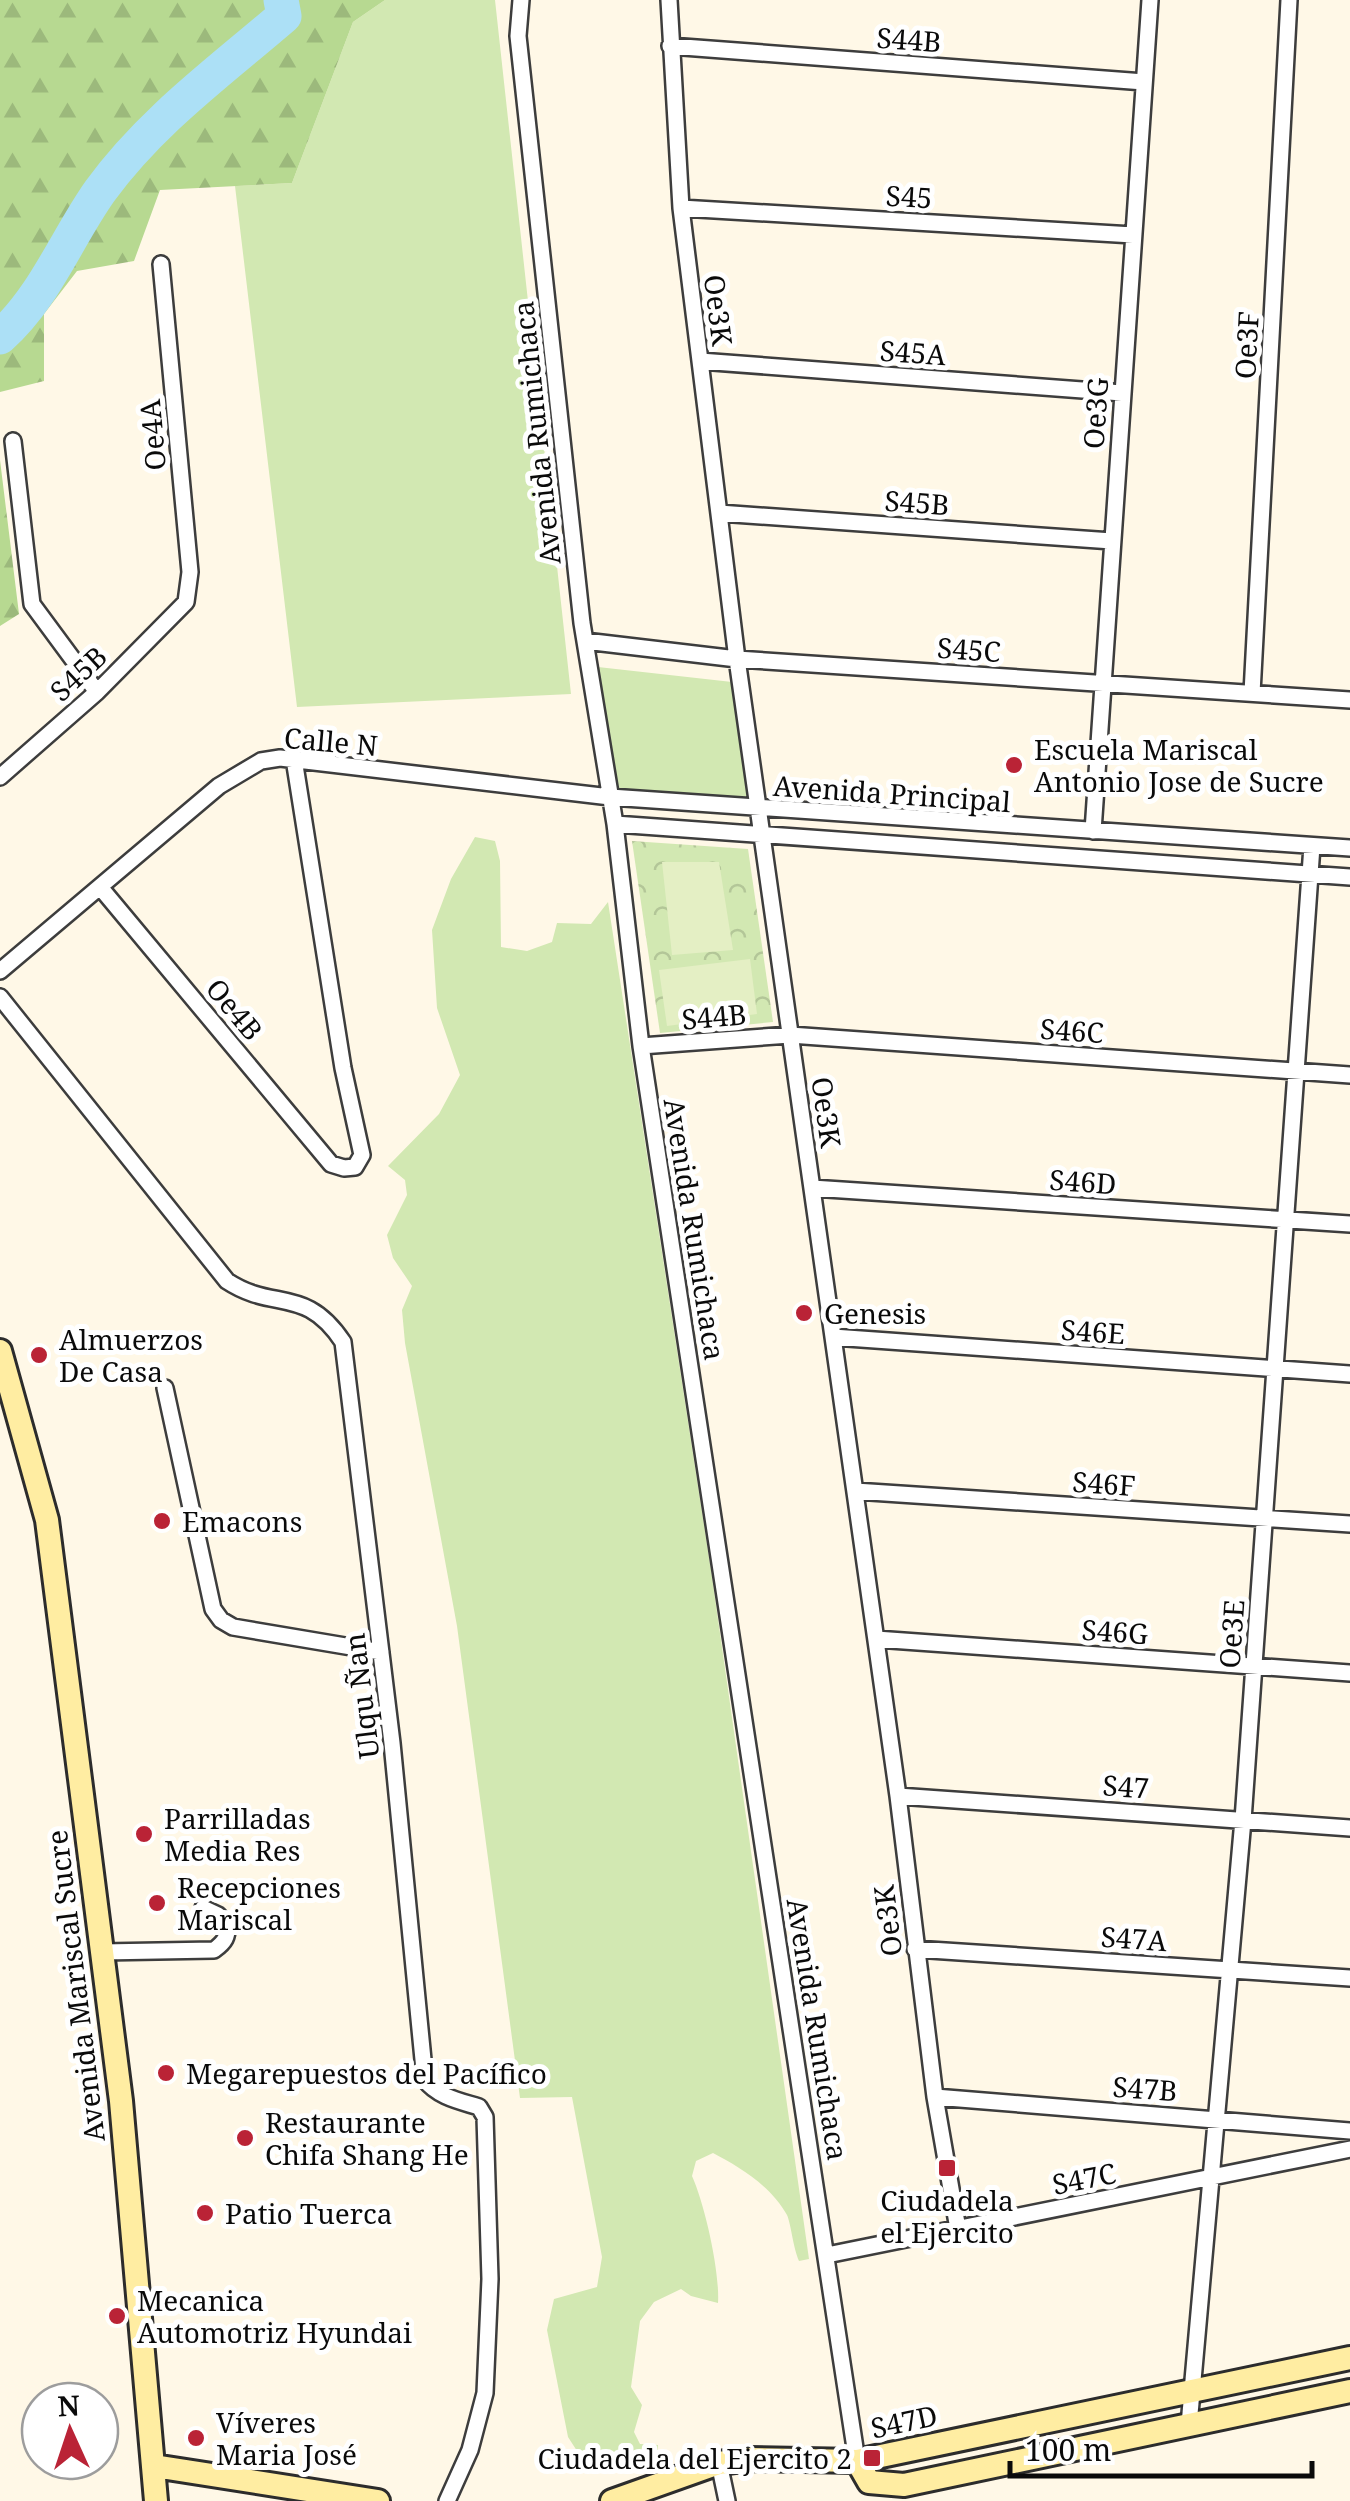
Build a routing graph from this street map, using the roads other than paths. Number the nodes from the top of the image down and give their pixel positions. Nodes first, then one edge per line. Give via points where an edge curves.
1 (520, 0) edge
2 (670, 0) edge
3 (1150, 0) edge
4 (1289, 0) edge
5 (670, 46) junction
6 (1144, 82) junction
7 (681, 208) junction
8 (1134, 235) junction
9 (161, 264) dead end
10 (700, 361) junction
11 (1122, 393) junction
12 (13, 441) dead end
13 (719, 513) junction
14 (1112, 541) junction
15 (186, 602) joint
16 (586, 642) junction
17 (737, 658) junction
18 (1101, 683) junction
19 (97, 692) junction
20 (1252, 694) junction
21 (1350, 700) edge
22 (294, 758) junction
23 (0, 776) edge
24 (610, 797) junction
25 (759, 809) junction
26 (614, 824) junction
27 (1093, 831) junction
28 (762, 834) junction
29 (1312, 846) junction
30 (1350, 848) edge
31 (1309, 874) junction
32 (1350, 878) edge
33 (100, 888) junction
34 (0, 971) edge
35 (0, 996) edge
36 (790, 1034) junction
37 (641, 1046) junction
38 (1295, 1071) junction
39 (1350, 1075) edge
40 (812, 1188) junction
41 (1285, 1220) junction
42 (1350, 1224) edge
43 (833, 1337) junction
44 (0, 1351) edge
45 (1274, 1368) junction
46 (1350, 1374) edge
47 (165, 1388) dead end
48 (855, 1491) junction
49 (1264, 1518) junction
50 (1350, 1524) edge
51 (876, 1639) junction
52 (381, 1652) junction
53 (1254, 1666) junction
54 (1350, 1673) edge
55 (898, 1796) junction
56 (1244, 1820) junction
57 (1350, 1828) edge
58 (202, 1908) dead end
59 (914, 1949) junction
60 (102, 1952) junction
61 (1230, 1970) junction
62 (1350, 1978) edge
63 (935, 2097) junction
64 (1218, 2119) junction
65 (1350, 2131) edge
66 (1350, 2149) edge
67 (1213, 2177) junction
68 (958, 2229) junction
69 (827, 2255) junction
70 (1350, 2358) edge
71 (1192, 2391) junction
72 (1350, 2391) edge
73 (1189, 2425) junction
74 (857, 2461) junction
75 (719, 2463) junction
76 (154, 2466) junction
77 (156, 2501) edge
78 (378, 2501) edge
79 (447, 2501) edge
80 (612, 2501) edge
81 (727, 2501) edge

1 - 16 street, Avenida Rumichaca via 518,36
2 - 5 street, Oe3K
3 - 6 street, Oe3G
4 - 20 street, Oe3F
5 - 6 street, S44B
5 - 7 street, Oe3K
6 - 8 street, Oe3G
7 - 8 street, S45
7 - 10 street, Oe3K
8 - 11 street, Oe3G
9 - 15 street, Oe4A via 190,572
10 - 11 street, S45A
10 - 13 street, Oe3K
11 - 14 street, Oe3G
12 - 19 street via 32,604
13 - 14 street, S45B
13 - 17 street, Oe3K
14 - 18 street, Oe3G
15 - 19 street, S45B
16 - 17 street, S45C
16 - 24 street, Avenida Rumichaca
17 - 18 street, S45C
17 - 25 street, Oe3K
18 - 20 street, S45C
18 - 27 street, Oe3G
19 - 23 street, S45B
20 - 21 street, S45C
22 - 24 street, Calle N
22 - 33 street, Calle N via 262,761 240,772
22 - 33 street, Oe4B via 362,1155 355,1167 331,1164
24 - 25 street, Avenida Principal
24 - 26 street, Avenida Rumichaca
25 - 27 street, Avenida Principal
25 - 28 street, Oe3K
26 - 28 street, Avenida Principal
26 - 37 street, Avenida Rumichaca
27 - 29 street, Avenida Principal
28 - 31 street, Avenida Principal
28 - 36 street, Oe3K
29 - 30 street, Avenida Principal
29 - 31 street, Oe3E
31 - 32 street, Avenida Principal
31 - 38 street, Oe3E
33 - 34 street, Calle N
35 - 52 street, Ulqu Ñan via 227,1281 314,1308 343,1342
36 - 37 street, S44B
36 - 38 street, S46C
36 - 40 street, Oe3K
37 - 69 street, Avenida Rumichaca
38 - 39 street, S46C
38 - 41 street, Oe3E
40 - 41 street, S46D
40 - 43 street, Oe3K
41 - 42 street, S46D
41 - 45 street, Oe3E
43 - 45 street, S46E
43 - 48 street, Oe3K
44 - 60 street, Avenida Mariscal Sucre via 47,1520
45 - 46 street, S46E
45 - 49 street, Oe3E
47 - 52 street via 221,1620
48 - 49 street, S46F
48 - 51 street, Oe3K
49 - 50 street, S46F
49 - 53 street, Oe3E
51 - 53 street, S46G
51 - 55 street, Oe3K
52 - 79 street, Ulqu Ñan via 425,2080 444,2096 479,2108 486,2129 485,2393
53 - 54 street, S46G
53 - 56 street, Oe3E
55 - 56 street, S47
55 - 59 street, Oe3K
56 - 57 street, S47
56 - 61 street, Oe3E
58 - 60 street via 227,1924 224,1944 214,1950
59 - 61 street, S47A
59 - 63 street, Oe3K
60 - 76 street, Avenida Mariscal Sucre
61 - 62 street, S47A
61 - 64 street, Oe3E
63 - 64 street, S47B
63 - 68 street, Oe3K
64 - 65 street, S47B
64 - 67 street, Oe3E
66 - 67 street, S47C
67 - 68 street, S47C
67 - 71 street, Oe3E
68 - 69 street, S47C
69 - 74 street, Avenida Rumichaca
70 - 71 street, S47D
71 - 73 street, Oe3E
71 - 74 street, S47D
72 - 73 street, S47D
73 - 74 street, S47D via 904,2485 868,2482
74 - 75 street
75 - 80 street
75 - 81 street
76 - 77 street, Avenida Mariscal Sucre
76 - 78 street

